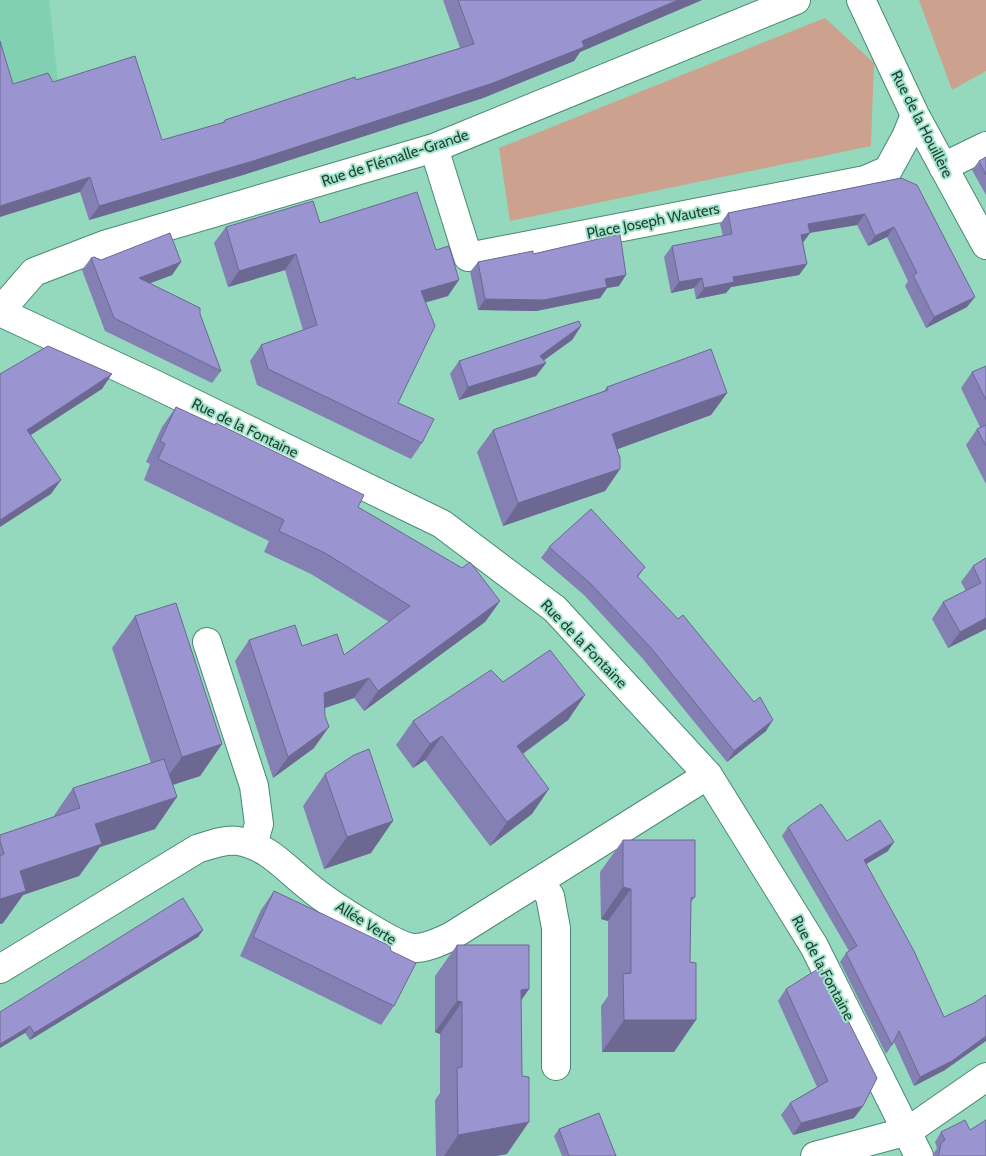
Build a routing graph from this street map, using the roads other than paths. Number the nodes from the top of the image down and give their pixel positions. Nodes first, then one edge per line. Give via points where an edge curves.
1 (796, 0) edge
2 (861, 0) edge
3 (916, 115) junction
4 (986, 146) edge
5 (434, 148) junction
6 (943, 167) junction
7 (986, 245) edge
8 (0, 312) edge
9 (207, 642) dead end
10 (708, 775) junction
11 (253, 845) junction
12 (539, 881) junction
13 (0, 970) edge
14 (556, 1066) dead end
15 (986, 1077) edge
16 (908, 1131) junction
17 (815, 1156) edge
18 (919, 1156) edge

1 - 5 street, Rue de Flémalle-Grande
2 - 3 street, Rue de la Houillère
3 - 5 street, Place Joseph Wauters via 888,170 865,180 468,257
3 - 6 street, Rue de la Houillère
4 - 6 street
5 - 8 street, Rue de Flémalle-Grande via 104,245 34,272
6 - 7 street, Rue de la Houillère
8 - 10 street, Rue de la Fontaine via 442,524 555,609
9 - 11 street via 254,786 259,824
10 - 12 street, Allée Verte
10 - 16 street, Rue de la Fontaine via 814,946
11 - 12 street, Allée Verte via 273,855 309,888 396,944 414,948 450,937
11 - 13 street, Allée Verte via 237,841 218,842 197,848
12 - 14 street via 550,896 556,928
15 - 16 street
16 - 17 street
16 - 18 street, Rue de la Fontaine

